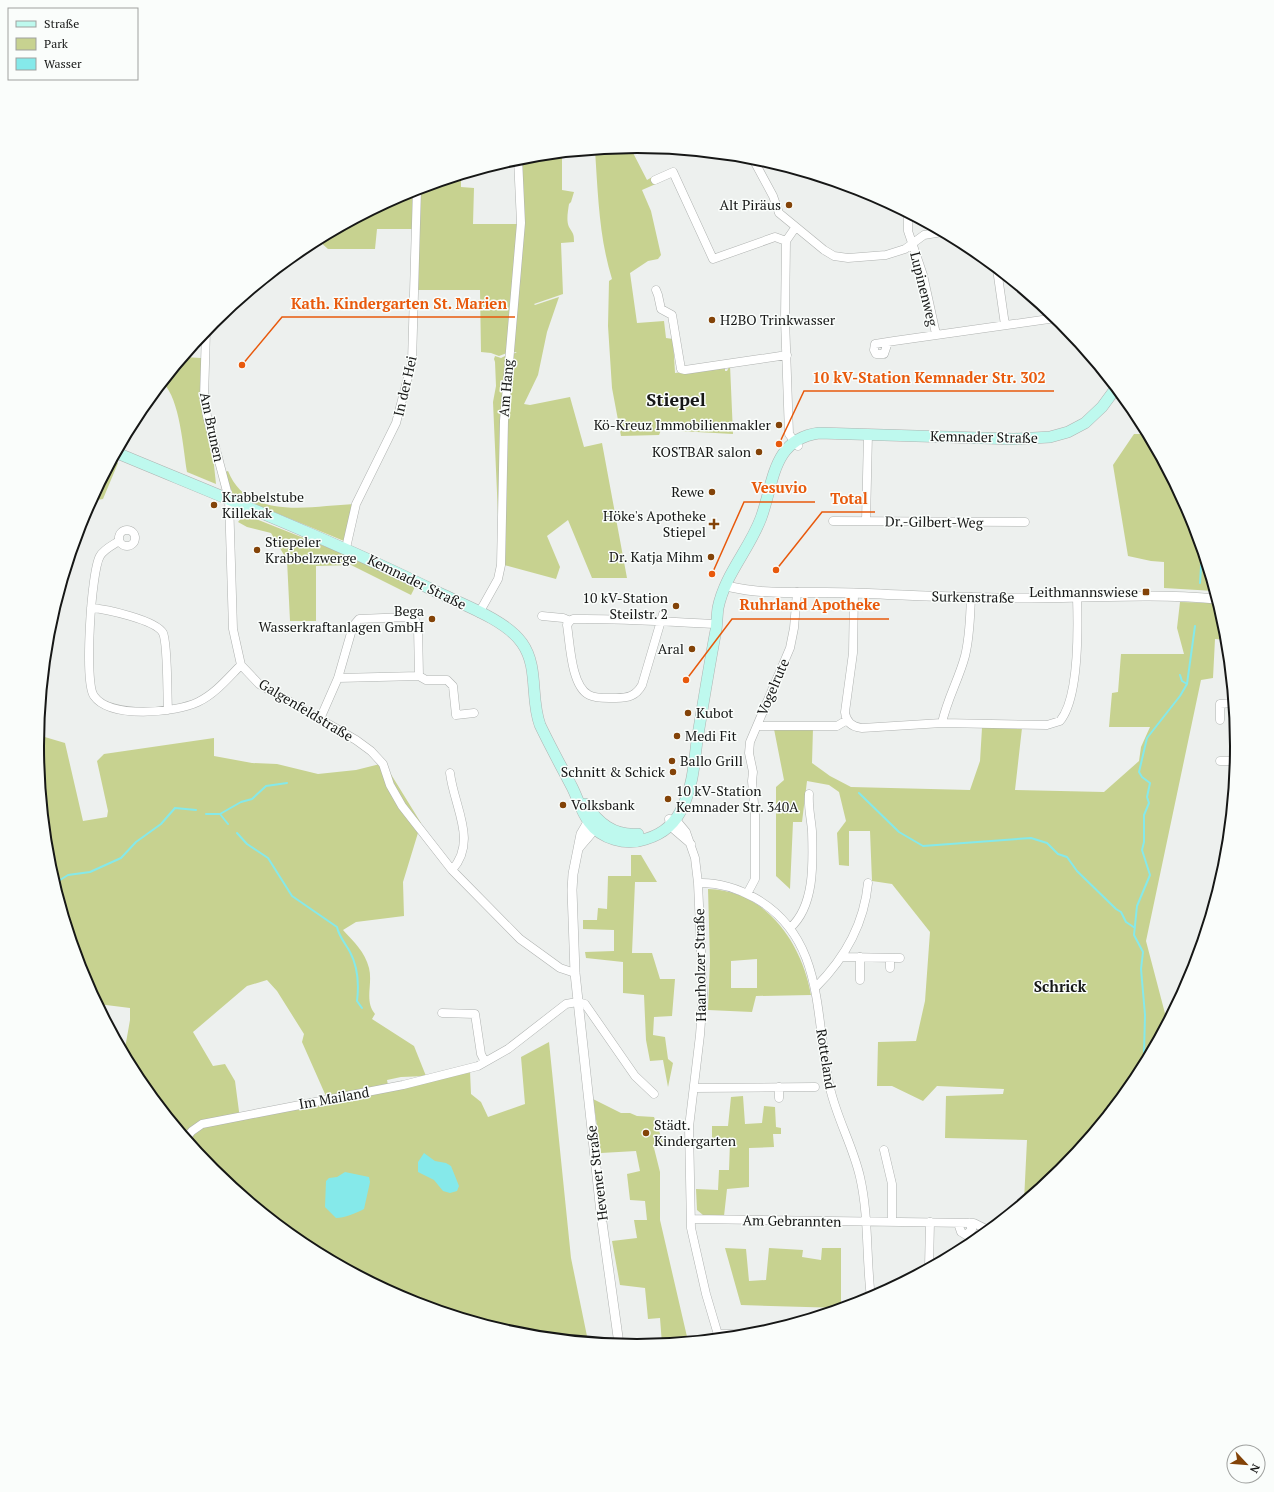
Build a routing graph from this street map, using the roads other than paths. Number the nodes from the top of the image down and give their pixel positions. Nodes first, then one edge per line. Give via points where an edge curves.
1 (518, 165) edge
2 (756, 165) edge
3 (655, 180) dead end
4 (417, 195) edge
5 (908, 219) edge
6 (795, 228) junction
7 (936, 233) edge
8 (786, 240) junction
9 (913, 243) junction
10 (998, 276) edge
11 (656, 290) dead end
12 (1048, 319) edge
13 (1005, 325) junction
14 (936, 334) junction
15 (206, 340) edge
16 (888, 342) dead end
17 (787, 356) junction
18 (1113, 393) edge
19 (868, 434) junction
20 (796, 443) junction
21 (120, 454) edge
22 (229, 499) junction
23 (834, 521) dead end
24 (866, 521) junction
25 (1025, 522) dead end
26 (119, 541) dead end
27 (346, 548) junction
28 (728, 586) junction
29 (797, 592) junction
30 (854, 593) junction
31 (971, 597) junction
32 (1077, 597) junction
33 (1211, 599) edge
34 (91, 608) junction
35 (479, 613) junction
36 (542, 616) dead end
37 (662, 618) junction
38 (570, 621) junction
39 (717, 624) junction
40 (241, 665) junction
41 (419, 676) junction
42 (338, 678) junction
43 (1229, 703) edge
44 (168, 710) junction
45 (474, 713) dead end
46 (320, 719) junction
47 (847, 720) junction
48 (1220, 720) dead end
49 (942, 723) junction
50 (757, 726) junction
51 (1220, 761) dead end
52 (1230, 761) edge
53 (450, 773) dead end
54 (810, 794) dead end
55 (672, 821) junction
56 (594, 824) junction
57 (452, 870) junction
58 (698, 883) junction
59 (868, 883) dead end
60 (747, 894) junction
61 (790, 928) junction
62 (843, 957) junction
63 (860, 957) junction
64 (890, 958) junction
65 (900, 958) dead end
66 (890, 968) dead end
67 (575, 973) junction
68 (860, 980) dead end
69 (816, 987) junction
70 (577, 1002) junction
71 (442, 1013) dead end
72 (485, 1062) junction
73 (779, 1087) junction
74 (815, 1087) dead end
75 (694, 1088) junction
76 (654, 1094) dead end
77 (779, 1098) dead end
78 (189, 1134) edge
79 (884, 1150) dead end
80 (691, 1219) junction
81 (866, 1221) junction
82 (892, 1222) junction
83 (930, 1222) junction
84 (958, 1222) junction
85 (969, 1223) junction
86 (982, 1227) edge
87 (930, 1262) edge
88 (871, 1291) edge
89 (717, 1333) edge
90 (618, 1339) edge

1 - 35 street, Am Hang via 521,223 504,421 501,565 498,579
2 - 6 street via 779,213
3 - 8 street via 673,172 713,259 770,238
4 - 27 street, In der Hei via 412,362 396,423 356,504
5 - 9 street, Lupinenweg via 908,231
6 - 8 street
6 - 9 street via 839,258 886,255 898,252
7 - 9 street via 924,235
8 - 17 street
9 - 14 street, Lupinenweg
10 - 13 street
11 - 17 street via 661,309 672,315 680,369
12 - 13 street, Lupinenweg
13 - 14 street, Lupinenweg
14 - 16 street, Lupinenweg
15 - 22 street, Am Brunen via 204,398
17 - 20 street via 789,434
18 - 19 main road, Kemnader Straße via 1085,423 1068,432 1050,437 1014,439
19 - 20 main road, Kemnader Straße via 809,434
19 - 24 street, Dr.-Gilbert-Weg
20 - 28 main road, Kemnader Straße via 787,448 777,463 765,514
21 - 22 main road, Kemnader Straße
22 - 27 main road, Kemnader Straße
22 - 40 street via 233,629
23 - 24 street, Dr.-Gilbert-Weg
24 - 25 street, Dr.-Gilbert-Weg via 1002,525
26 - 34 street via 106,550 98,560
27 - 35 main road, Kemnader Straße
28 - 29 street, Surkenstraße via 751,591
28 - 39 main road, Kemnader Straße via 718,607
29 - 30 street, Surkenstraße
29 - 50 street, Vogelrute via 790,648
30 - 31 street, Surkenstraße
30 - 47 street via 853,653 845,712
31 - 32 street, Surkenstraße
31 - 49 street via 970,632 964,657 946,702
32 - 33 street, Surkenstraße via 1155,596
32 - 49 street via 1074,676 1068,707 1060,721 1047,725
34 - 44 street via 151,624 163,634
34 - 44 street via 93,695 107,707 120,710
35 - 56 main road, Kemnader Straße via 515,634 527,652 532,669 536,715 573,790
36 - 38 street
37 - 38 street
37 - 38 street via 639,691 628,698 588,695 577,682 567,625
37 - 39 street
39 - 55 main road, Kemnader Straße via 696,749
40 - 44 street via 198,702
40 - 46 street, Galgenfeldstraße via 260,684
41 - 42 street
41 - 42 street via 417,623 411,618 388,617 356,621
41 - 45 street via 426,680 450,681 456,714
42 - 46 street
43 - 48 street via 1220,704
46 - 57 street, Galgenfeldstraße via 377,756 400,802
47 - 49 street via 851,725 862,728
47 - 50 street via 837,726
50 - 60 street, Vogelrute via 750,742 749,753 753,772 756,865 755,879
51 - 52 street
53 - 57 street via 464,836 462,856
54 - 61 street via 808,810 812,837 809,892 801,915
55 - 56 main road, Kemnader Straße via 644,837
55 - 58 street, Haarholzer Straße via 691,844
56 - 67 street, Hevener Straße via 581,834 573,874
57 - 67 street, Galgenfeldstraße via 520,939 560,968
58 - 60 street, Rotteland via 718,883
58 - 75 street, Haarholzer Straße via 703,994
59 - 62 street via 858,928
60 - 61 street, Rotteland via 770,908
61 - 69 street, Rotteland via 805,954
62 - 63 street
62 - 69 street
63 - 64 street
63 - 68 street
64 - 65 street
64 - 66 street
67 - 70 street, Hevener Straße
69 - 81 street, Rotteland via 830,1087 860,1177
70 - 72 street, Im Mailand via 566,1004 525,1037
70 - 76 street via 585,1004 632,1072
70 - 90 street, Hevener Straße
71 - 72 street via 476,1014 481,1054
72 - 78 street, Im Mailand via 403,1085 202,1124
73 - 74 street
73 - 75 street
73 - 77 street
75 - 80 street, Haarholzer Straße via 689,1126
79 - 82 street via 892,1184
80 - 81 street, Am Gebrannten
80 - 89 street, Haarholzer Straße via 690,1228
81 - 82 street, Am Gebrannten
81 - 88 street, Rotteland
82 - 83 street, Am Gebrannten
83 - 84 street, Am Gebrannten
83 - 87 street
84 - 85 street, Am Gebrannten
84 - 85 street via 961,1232 966,1235 972,1230
85 - 86 street, Am Gebrannten

